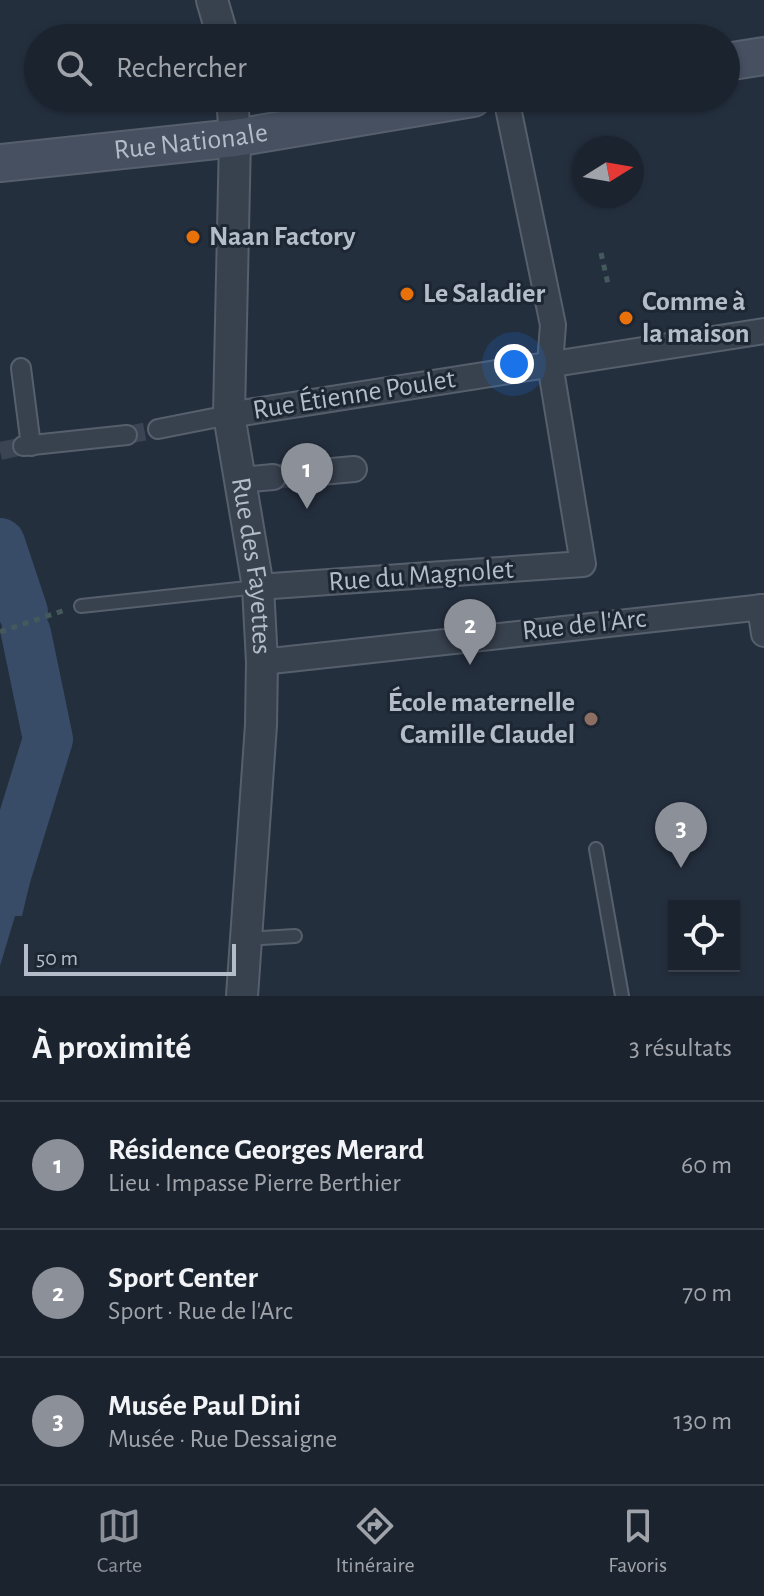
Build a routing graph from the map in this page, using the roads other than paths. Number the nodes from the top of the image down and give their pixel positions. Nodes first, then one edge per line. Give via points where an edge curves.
1 (212, 0) edge
2 (219, 24) edge
3 (764, 56) edge
4 (740, 60) edge
5 (233, 112) edge
6 (390, 112) edge
7 (509, 112) edge
8 (235, 138) junction
9 (0, 163) edge
10 (764, 331) edge
11 (550, 364) junction
12 (21, 368) dead end
13 (229, 415) junction
14 (158, 429) tunnel mouth
15 (127, 435) tunnel mouth
16 (354, 469) dead end
17 (321, 472) tunnel mouth
18 (273, 477) tunnel mouth
19 (240, 480) junction
20 (258, 587) junction
21 (81, 606) dead end
22 (762, 607) edge
23 (764, 634) edge
24 (262, 662) junction
25 (596, 849) dead end
26 (295, 936) dead end
27 (246, 939) junction
28 (242, 996) edge
29 (622, 996) edge

1 - 2 street
3 - 4 main road
5 - 8 street, Rue des Fayettes
6 - 8 main road, Rue Nationale
7 - 11 street via 553,325
8 - 9 main road, Rue Nationale
8 - 13 street, Rue des Fayettes
10 - 11 street, Rue Étienne Poulet
11 - 13 street, Rue Étienne Poulet
11 - 20 street, Rue du Magnolet via 583,564
12 - 15 street via 27,446
13 - 14 street
13 - 19 street, Rue des Fayettes
16 - 17 street
18 - 19 street
19 - 20 street, Rue des Fayettes
20 - 21 lane
20 - 24 street, Rue des Fayettes
22 - 23 street
22 - 24 street, Rue de l'Arc
24 - 27 street, Rue des Fayettes
25 - 29 lane
26 - 27 lane
27 - 28 street, Rue des Fayettes

